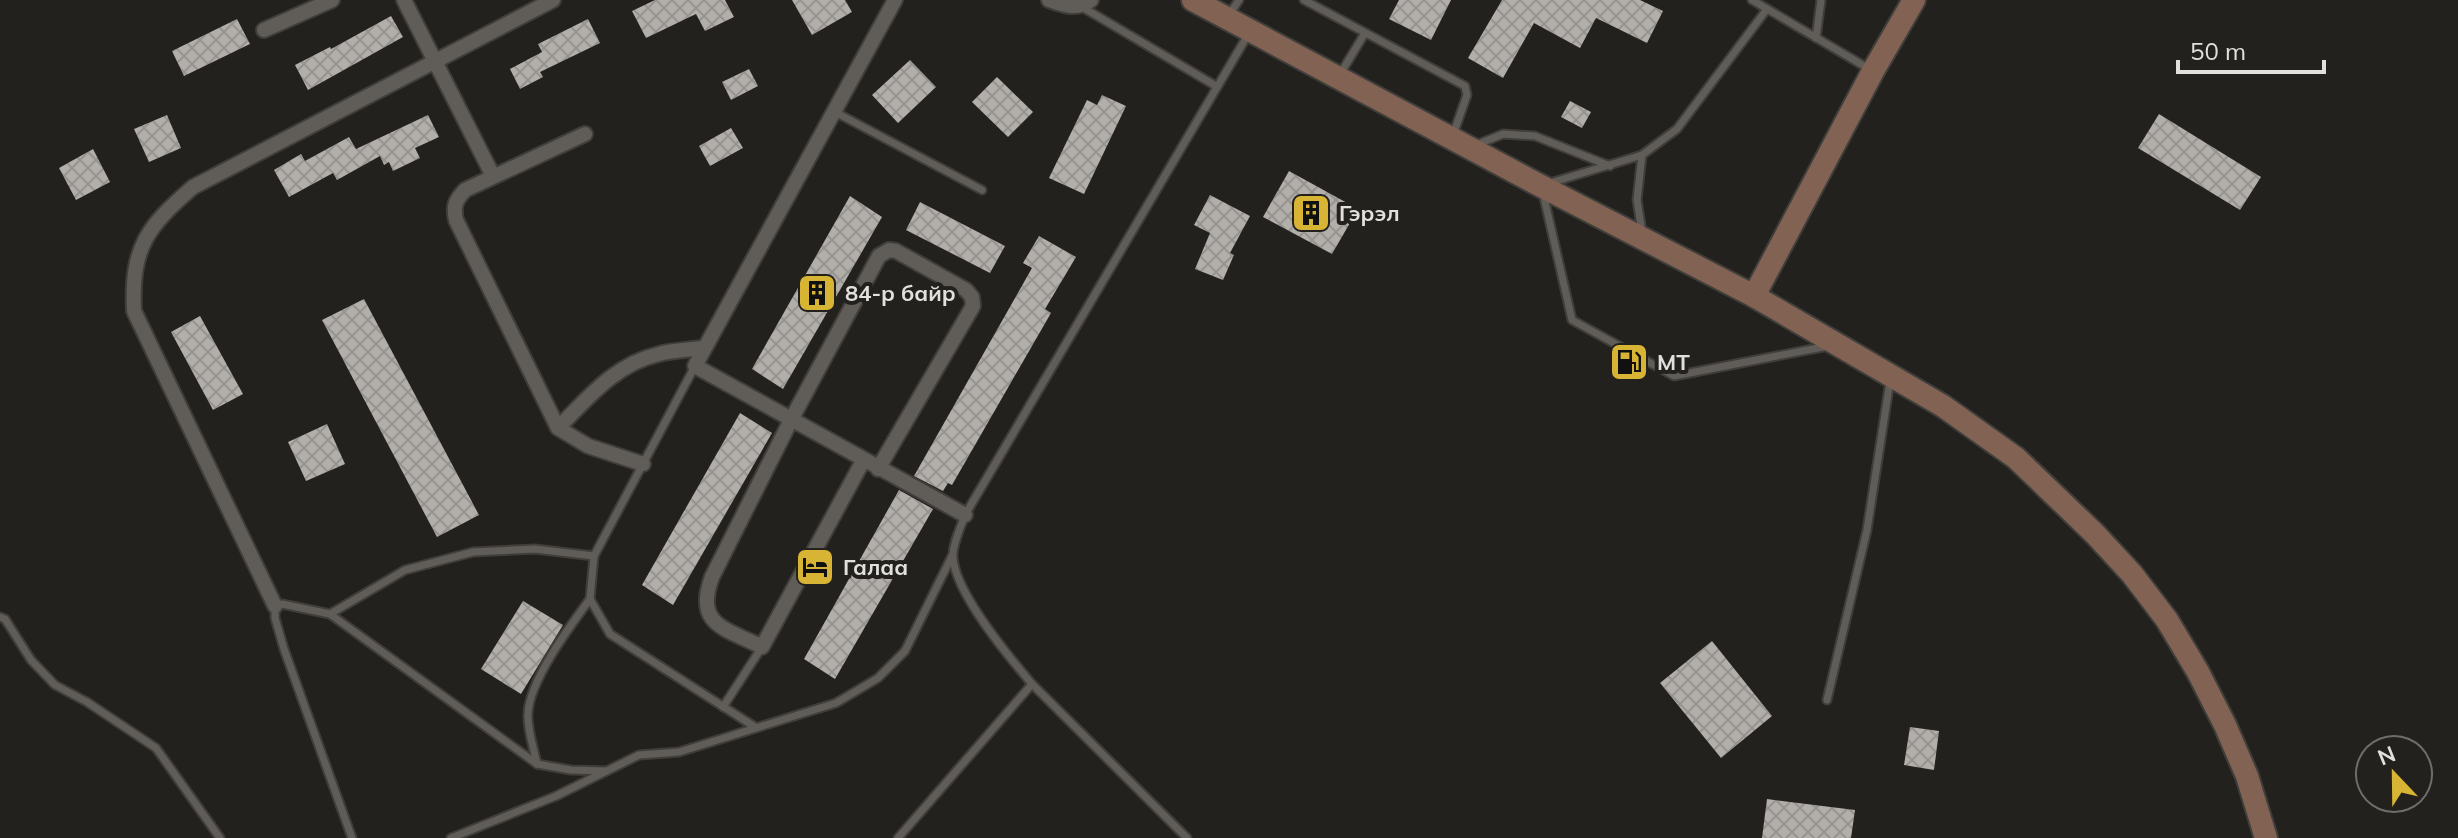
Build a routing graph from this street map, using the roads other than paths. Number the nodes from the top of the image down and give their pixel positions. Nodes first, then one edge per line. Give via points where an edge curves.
1 (332, 0) edge
2 (404, 0) edge
3 (553, 0) edge
4 (895, 0) edge
5 (1049, 0) edge
6 (1193, 0) edge
7 (1304, 0) edge
8 (1752, 0) edge
9 (1821, 0) edge
10 (1914, 0) edge
11 (1087, 3) edge
12 (1767, 9) junction
13 (1233, 10) edge
14 (264, 30) dead end
15 (1250, 31) junction
16 (1365, 33) junction
17 (1816, 38) junction
18 (435, 59) junction
19 (1873, 71) junction
20 (1338, 77) junction
21 (1216, 86) junction
22 (833, 111) junction
23 (585, 134) dead end
24 (1460, 143) junction
25 (1642, 155) junction
26 (1610, 166) junction
27 (493, 176) junction
28 (1541, 186) junction
29 (982, 190) dead end
30 (1642, 238) junction
31 (1754, 296) junction
32 (1838, 344) junction
33 (703, 348) junction
34 (695, 366) junction
35 (1891, 375) junction
36 (791, 420) junction
37 (558, 428) junction
38 (863, 461) junction
39 (643, 464) junction
40 (878, 469) junction
41 (965, 515) junction
42 (594, 556) junction
43 (952, 556) junction
44 (590, 599) junction
45 (275, 606) junction
46 (330, 614) junction
47 (0, 617) edge
48 (762, 647) junction
49 (1032, 684) junction
50 (1827, 700) dead end
51 (723, 707) junction
52 (755, 727) junction
53 (537, 764) junction
54 (606, 771) junction
55 (220, 838) edge
56 (352, 838) edge
57 (451, 838) edge
58 (898, 838) edge
59 (1187, 838) edge
60 (2266, 838) edge

1 - 14 street
2 - 18 street
3 - 18 street
4 - 22 street
5 - 11 street via 1066,6
6 - 13 main road
7 - 16 lane
8 - 12 lane
9 - 17 lane
10 - 19 main road
11 - 21 lane
12 - 17 lane
12 - 25 lane via 1677,129
13 - 15 main road
15 - 20 main road
15 - 21 lane
16 - 20 lane
16 - 24 lane via 1465,86
17 - 19 lane
18 - 27 street
18 - 45 street via 193,187 162,214 142,243 132,278 134,311
19 - 31 main road
20 - 24 main road
21 - 41 lane
22 - 29 lane
22 - 33 street
23 - 27 street
24 - 26 lane via 1503,134 1535,136
24 - 28 main road
25 - 26 lane
25 - 30 lane via 1637,200
26 - 28 lane
27 - 37 street via 456,200 456,220
28 - 30 main road
28 - 32 lane via 1572,320 1674,376
30 - 31 main road
31 - 32 main road
32 - 35 main road
33 - 34 street
33 - 37 street via 632,363 603,381
34 - 36 street
34 - 39 lane
35 - 50 lane via 1867,530
35 - 60 main road via 1980,429 2016,458 2132,574 2198,672 2247,776
36 - 38 street
36 - 40 street via 883,252 896,251 952,282 966,290 973,306
36 - 48 street via 704,598 717,624
37 - 39 street via 588,446
38 - 40 street
38 - 48 street
39 - 42 lane
40 - 41 street
41 - 43 lane
42 - 44 lane
42 - 46 lane via 535,549 473,552 405,570
43 - 49 lane via 989,632
43 - 52 lane via 905,651 878,678 836,703
44 - 51 lane via 610,634
44 - 53 lane via 539,679 528,714
45 - 46 lane
45 - 56 lane via 284,649
46 - 53 lane
47 - 55 lane via 55,685 156,748
48 - 51 lane
49 - 58 lane
49 - 59 lane
51 - 52 lane
52 - 54 lane via 679,752 639,755
53 - 54 lane
54 - 57 lane

